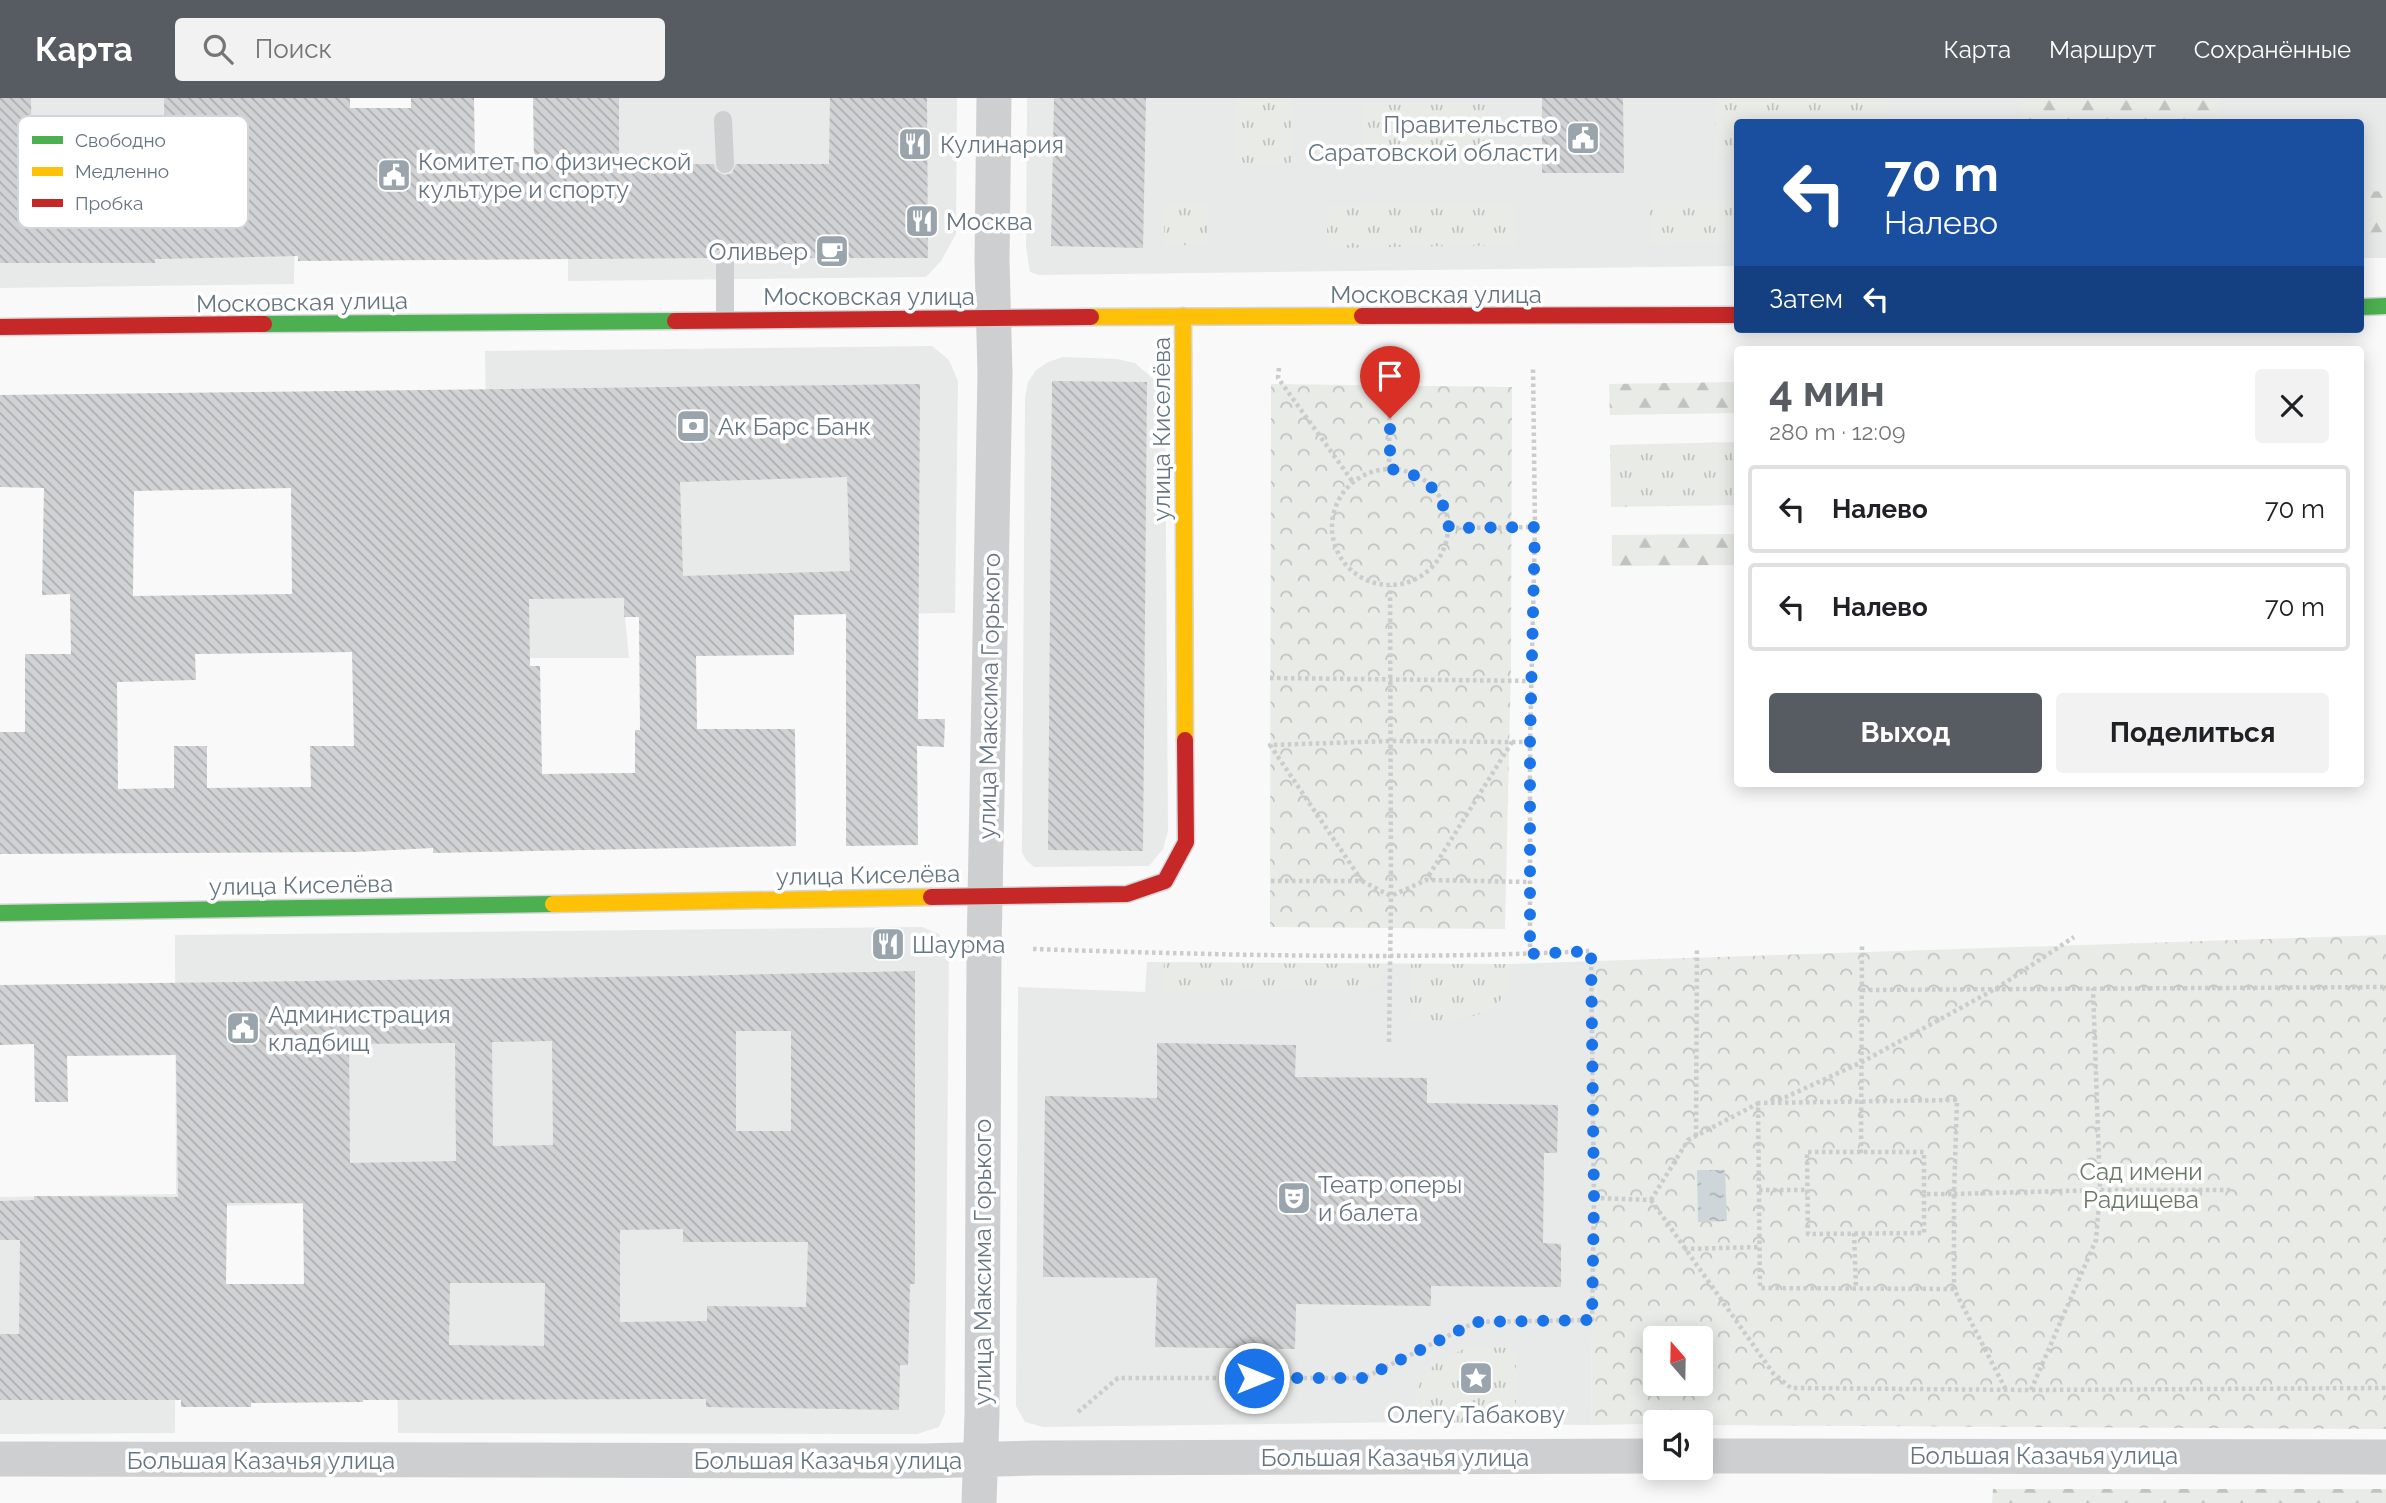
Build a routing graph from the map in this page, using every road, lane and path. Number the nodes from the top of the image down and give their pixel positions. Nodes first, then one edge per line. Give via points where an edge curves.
1 (994, 98) edge
2 (723, 120) dead end
3 (725, 164) dead end
4 (725, 258) dead end
5 (2386, 306) edge
6 (2364, 307) edge
7 (1734, 315) edge
8 (1183, 316) junction
9 (993, 318) junction
10 (724, 320) junction
11 (0, 327) edge
12 (1279, 368) dead end
13 (1390, 368) dead end
14 (1533, 368) dead end
15 (1390, 469) junction
16 (1353, 482) junction
17 (1535, 527) junction
18 (1449, 528) junction
19 (1390, 586) junction
20 (1270, 678) dead end
21 (1391, 680) junction
22 (1532, 681) junction
23 (1391, 741) junction
24 (1512, 742) junction
25 (1530, 742) junction
26 (1426, 880) junction
27 (1270, 881) dead end
28 (1362, 881) junction
29 (1530, 882) junction
30 (1391, 895) junction
31 (985, 896) junction
32 (0, 914) edge
33 (2074, 937) dead end
34 (1862, 945) dead end
35 (1697, 948) dead end
36 (1034, 949) dead end
37 (1530, 954) junction
38 (1391, 956) junction
39 (2386, 987) edge
40 (1997, 988) junction
41 (2093, 988) junction
42 (1862, 990) junction
43 (1389, 1042) dead end
44 (1862, 1062) junction
45 (1862, 1101) junction
46 (1758, 1103) junction
47 (1696, 1136) junction
48 (1861, 1153) junction
49 (1759, 1190) junction
50 (1808, 1190) junction
51 (2100, 1190) junction
52 (2230, 1190) dead end
53 (1924, 1194) junction
54 (1954, 1194) junction
55 (1594, 1198) junction
56 (1651, 1200) junction
57 (1854, 1233) junction
58 (1759, 1247) junction
59 (1685, 1248) junction
60 (1856, 1288) junction
61 (1954, 1289) junction
62 (2386, 1388) edge
63 (2006, 1390) junction
64 (2032, 1390) junction
65 (1078, 1412) dead end
66 (1713, 1455) edge
67 (1643, 1456) edge
68 (2386, 1457) edge
69 (0, 1459) edge
70 (980, 1460) junction
71 (979, 1503) edge

1 - 9 street, улица Максима Горького
2 - 3 lane
4 - 10 lane
5 - 6 main road
7 - 8 main road, Московская улица
8 - 9 main road, Московская улица
8 - 31 main road, улица Киселёва via 1186,842 1165,881 1127,894
9 - 10 main road, Московская улица
9 - 31 street, улица Максима Горького
10 - 11 main road, Московская улица
12 - 16 path via 1278,378
13 - 15 path
14 - 17 path
15 - 16 path via 1370,472
15 - 18 path via 1408,471 1437,493
16 - 19 path via 1333,511 1335,547 1356,576
17 - 18 path
17 - 22 path
18 - 19 path via 1446,546 1425,575
19 - 21 path
20 - 21 path
21 - 22 path
21 - 23 path
22 - 25 path
23 - 24 path
23 - 28 path via 1270,745
23 - 30 path
24 - 25 path
24 - 26 path
25 - 29 path
26 - 29 path
26 - 30 path
27 - 28 path
28 - 30 path
29 - 37 path
30 - 38 path
31 - 32 main road, улица Киселёва
31 - 70 street, улица Максима Горького
33 - 40 path
34 - 42 path
35 - 47 path
36 - 38 path
37 - 38 path
37 - 55 path via 1591,951
38 - 43 path
39 - 41 path
40 - 41 path
40 - 42 path
40 - 44 path
41 - 51 path
42 - 44 path
44 - 45 path
44 - 46 path via 1786,1097
45 - 46 path
45 - 48 path
45 - 54 path via 1957,1100
46 - 47 path
46 - 49 path
47 - 56 path via 1688,1140
48 - 50 path via 1807,1152
48 - 53 path via 1924,1152
49 - 50 path
49 - 58 path
50 - 57 path via 1808,1234
51 - 52 path
51 - 54 path
51 - 64 path via 2096,1240
53 - 54 path
53 - 57 path via 1924,1233
54 - 61 path
55 - 56 path
55 - 65 path via 1592,1320 1476,1322 1364,1378 1118,1378
56 - 59 path
57 - 60 path
58 - 59 path
58 - 60 path via 1760,1288
59 - 63 path via 1773,1373 1791,1388
60 - 61 path
61 - 63 path
62 - 64 path
63 - 64 path
66 - 68 street, Большая Казачья улица
67 - 70 street, Большая Казачья улица
69 - 70 street, Большая Казачья улица
70 - 71 street, улица Максима Горького

